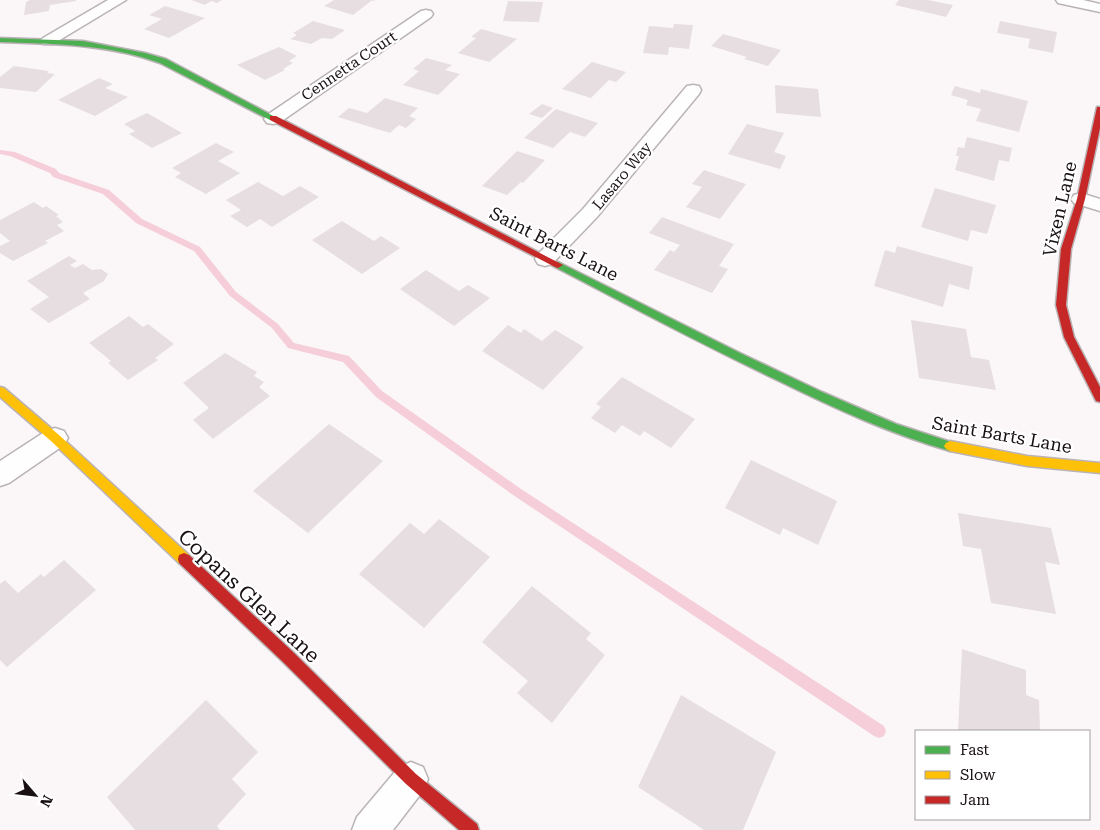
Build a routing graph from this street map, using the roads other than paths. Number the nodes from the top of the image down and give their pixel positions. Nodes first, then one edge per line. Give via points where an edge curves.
1 (119, 0) edge
2 (1063, 0) edge
3 (1100, 8) edge
4 (426, 14) dead end
5 (0, 40) edge
6 (48, 41) junction
7 (693, 90) dead end
8 (1100, 110) edge
9 (272, 118) junction
10 (1081, 199) junction
11 (1100, 205) edge
12 (545, 259) junction
13 (0, 391) edge
14 (1100, 398) edge
15 (54, 438) junction
16 (1100, 468) edge
17 (0, 475) edge
18 (412, 779) junction
19 (370, 830) edge
20 (471, 830) edge

1 - 6 street
2 - 3 street
4 - 9 street, Cennetta Court
5 - 6 street, Saint Barts Lane
6 - 9 street, Saint Barts Lane via 98,44 147,54
7 - 12 street, Lasaro Way via 590,213
8 - 10 street, Vixen Lane
9 - 12 street, Saint Barts Lane
10 - 11 street
10 - 14 street, Vixen Lane via 1066,249 1061,305 1069,337
12 - 16 street, Saint Barts Lane via 767,371 917,438 1027,461
13 - 15 street, Copans Glen Lane
15 - 17 street
15 - 18 street, Copans Glen Lane via 287,656
18 - 19 street
18 - 20 street, Copans Glen Lane

